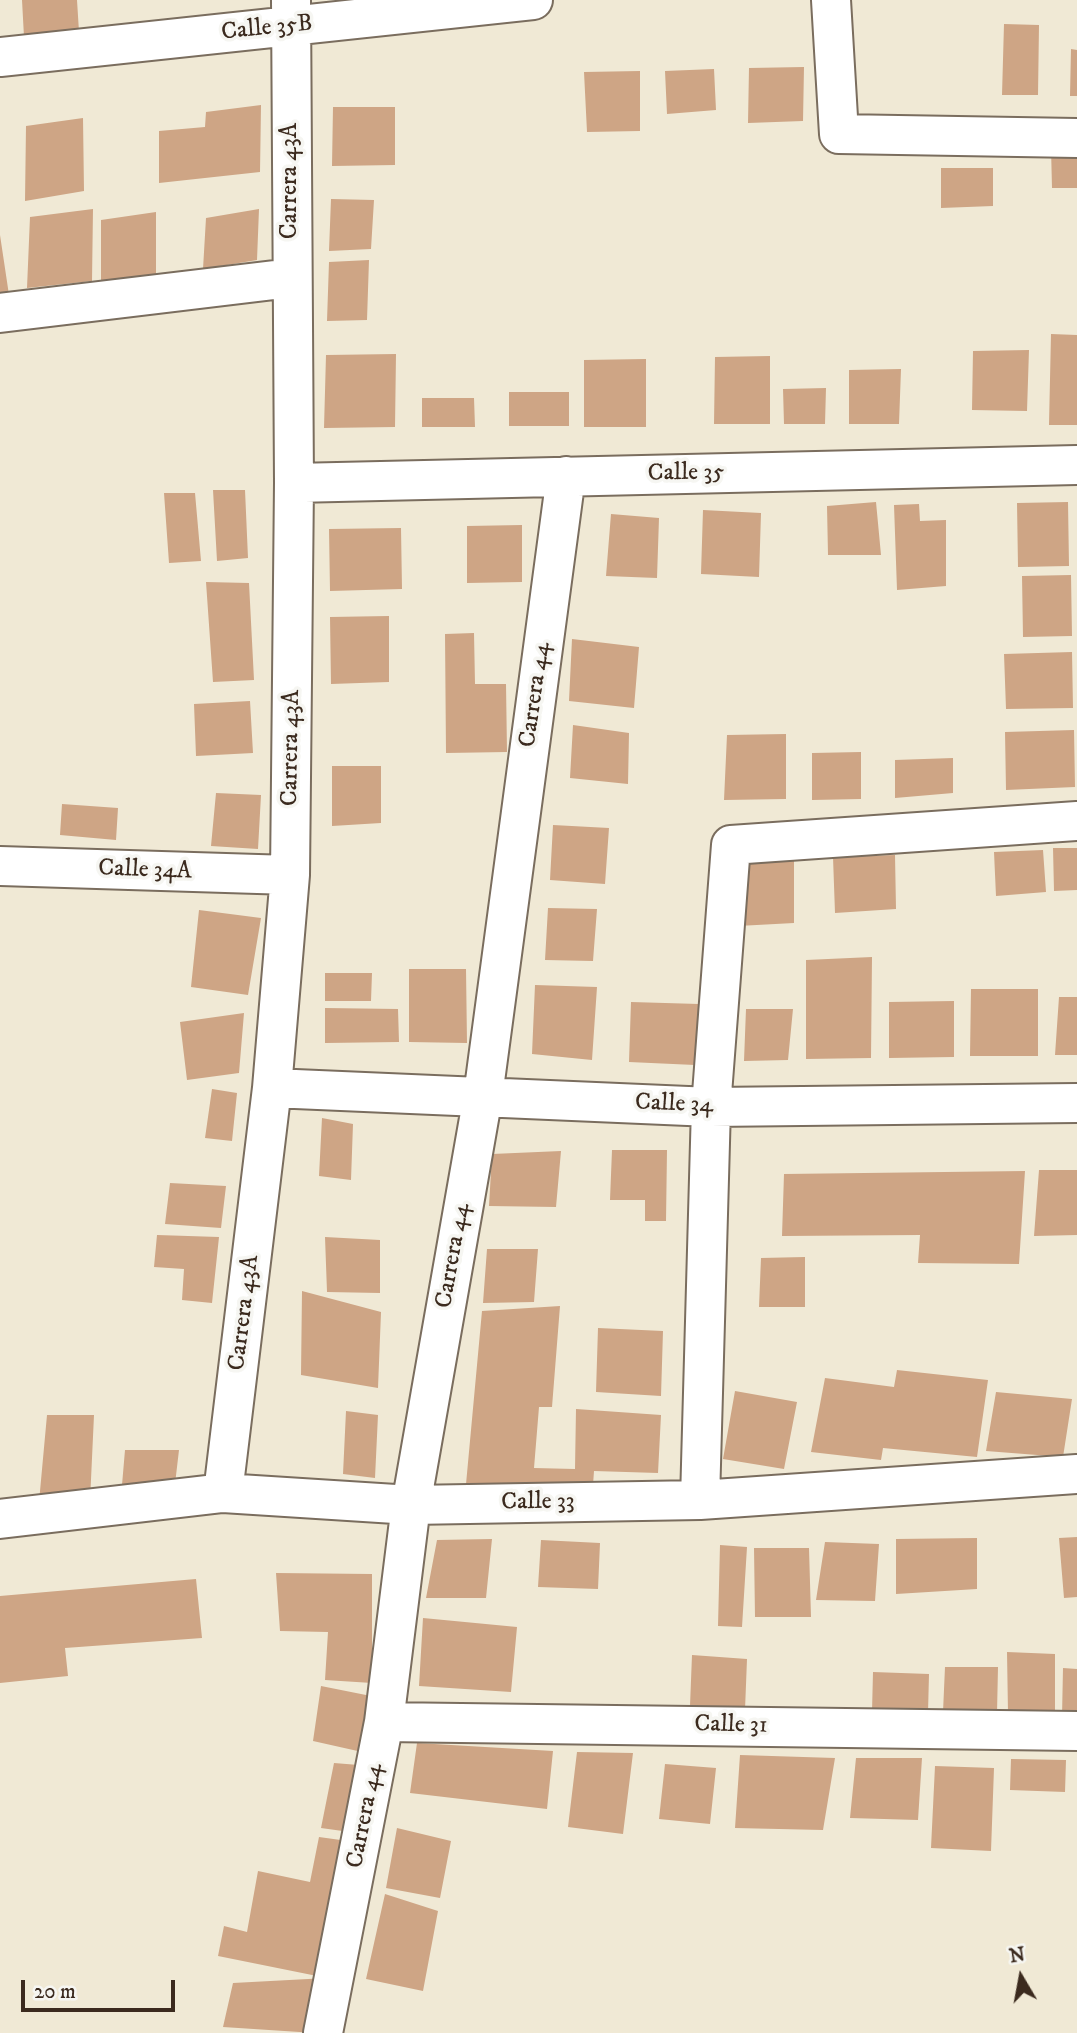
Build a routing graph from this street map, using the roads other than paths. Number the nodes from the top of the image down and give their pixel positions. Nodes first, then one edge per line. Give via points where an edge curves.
1 (533, 0) edge
2 (831, 0) edge
3 (290, 13) edge
4 (0, 57) edge
5 (1077, 138) edge
6 (291, 278) junction
7 (0, 313) edge
8 (1077, 465) edge
9 (566, 476) junction
10 (294, 483) junction
11 (1077, 821) edge
12 (0, 866) edge
13 (290, 875) junction
14 (272, 1088) junction
15 (482, 1096) junction
16 (1077, 1103) edge
17 (711, 1107) junction
18 (1077, 1474) edge
19 (223, 1493) junction
20 (700, 1500) junction
21 (411, 1505) junction
22 (0, 1519) edge
23 (384, 1722) junction
24 (1077, 1731) edge
25 (323, 2033) edge

1 - 3 street, Calle 35B
2 - 5 street via 839,134
3 - 4 street, Calle 35B
3 - 6 street, Carrera 43A
6 - 7 street
6 - 10 street, Carrera 43A
8 - 9 street, Calle 35
9 - 10 street, Calle 35
9 - 15 street, Carrera 44
10 - 13 street, Carrera 43A
11 - 17 street via 730,845
12 - 13 street, Calle 34A
13 - 14 street, Carrera 43A
14 - 15 street, Calle 34
14 - 19 street, Carrera 43A
15 - 17 street, Calle 34
15 - 21 street, Carrera 44
16 - 17 street, Calle 34
17 - 20 street
18 - 20 street, Calle 33
19 - 21 street, Calle 33
19 - 22 street, Calle 33
20 - 21 street, Calle 33
21 - 23 street, Carrera 44
23 - 24 street, Calle 31
23 - 25 street, Carrera 44

